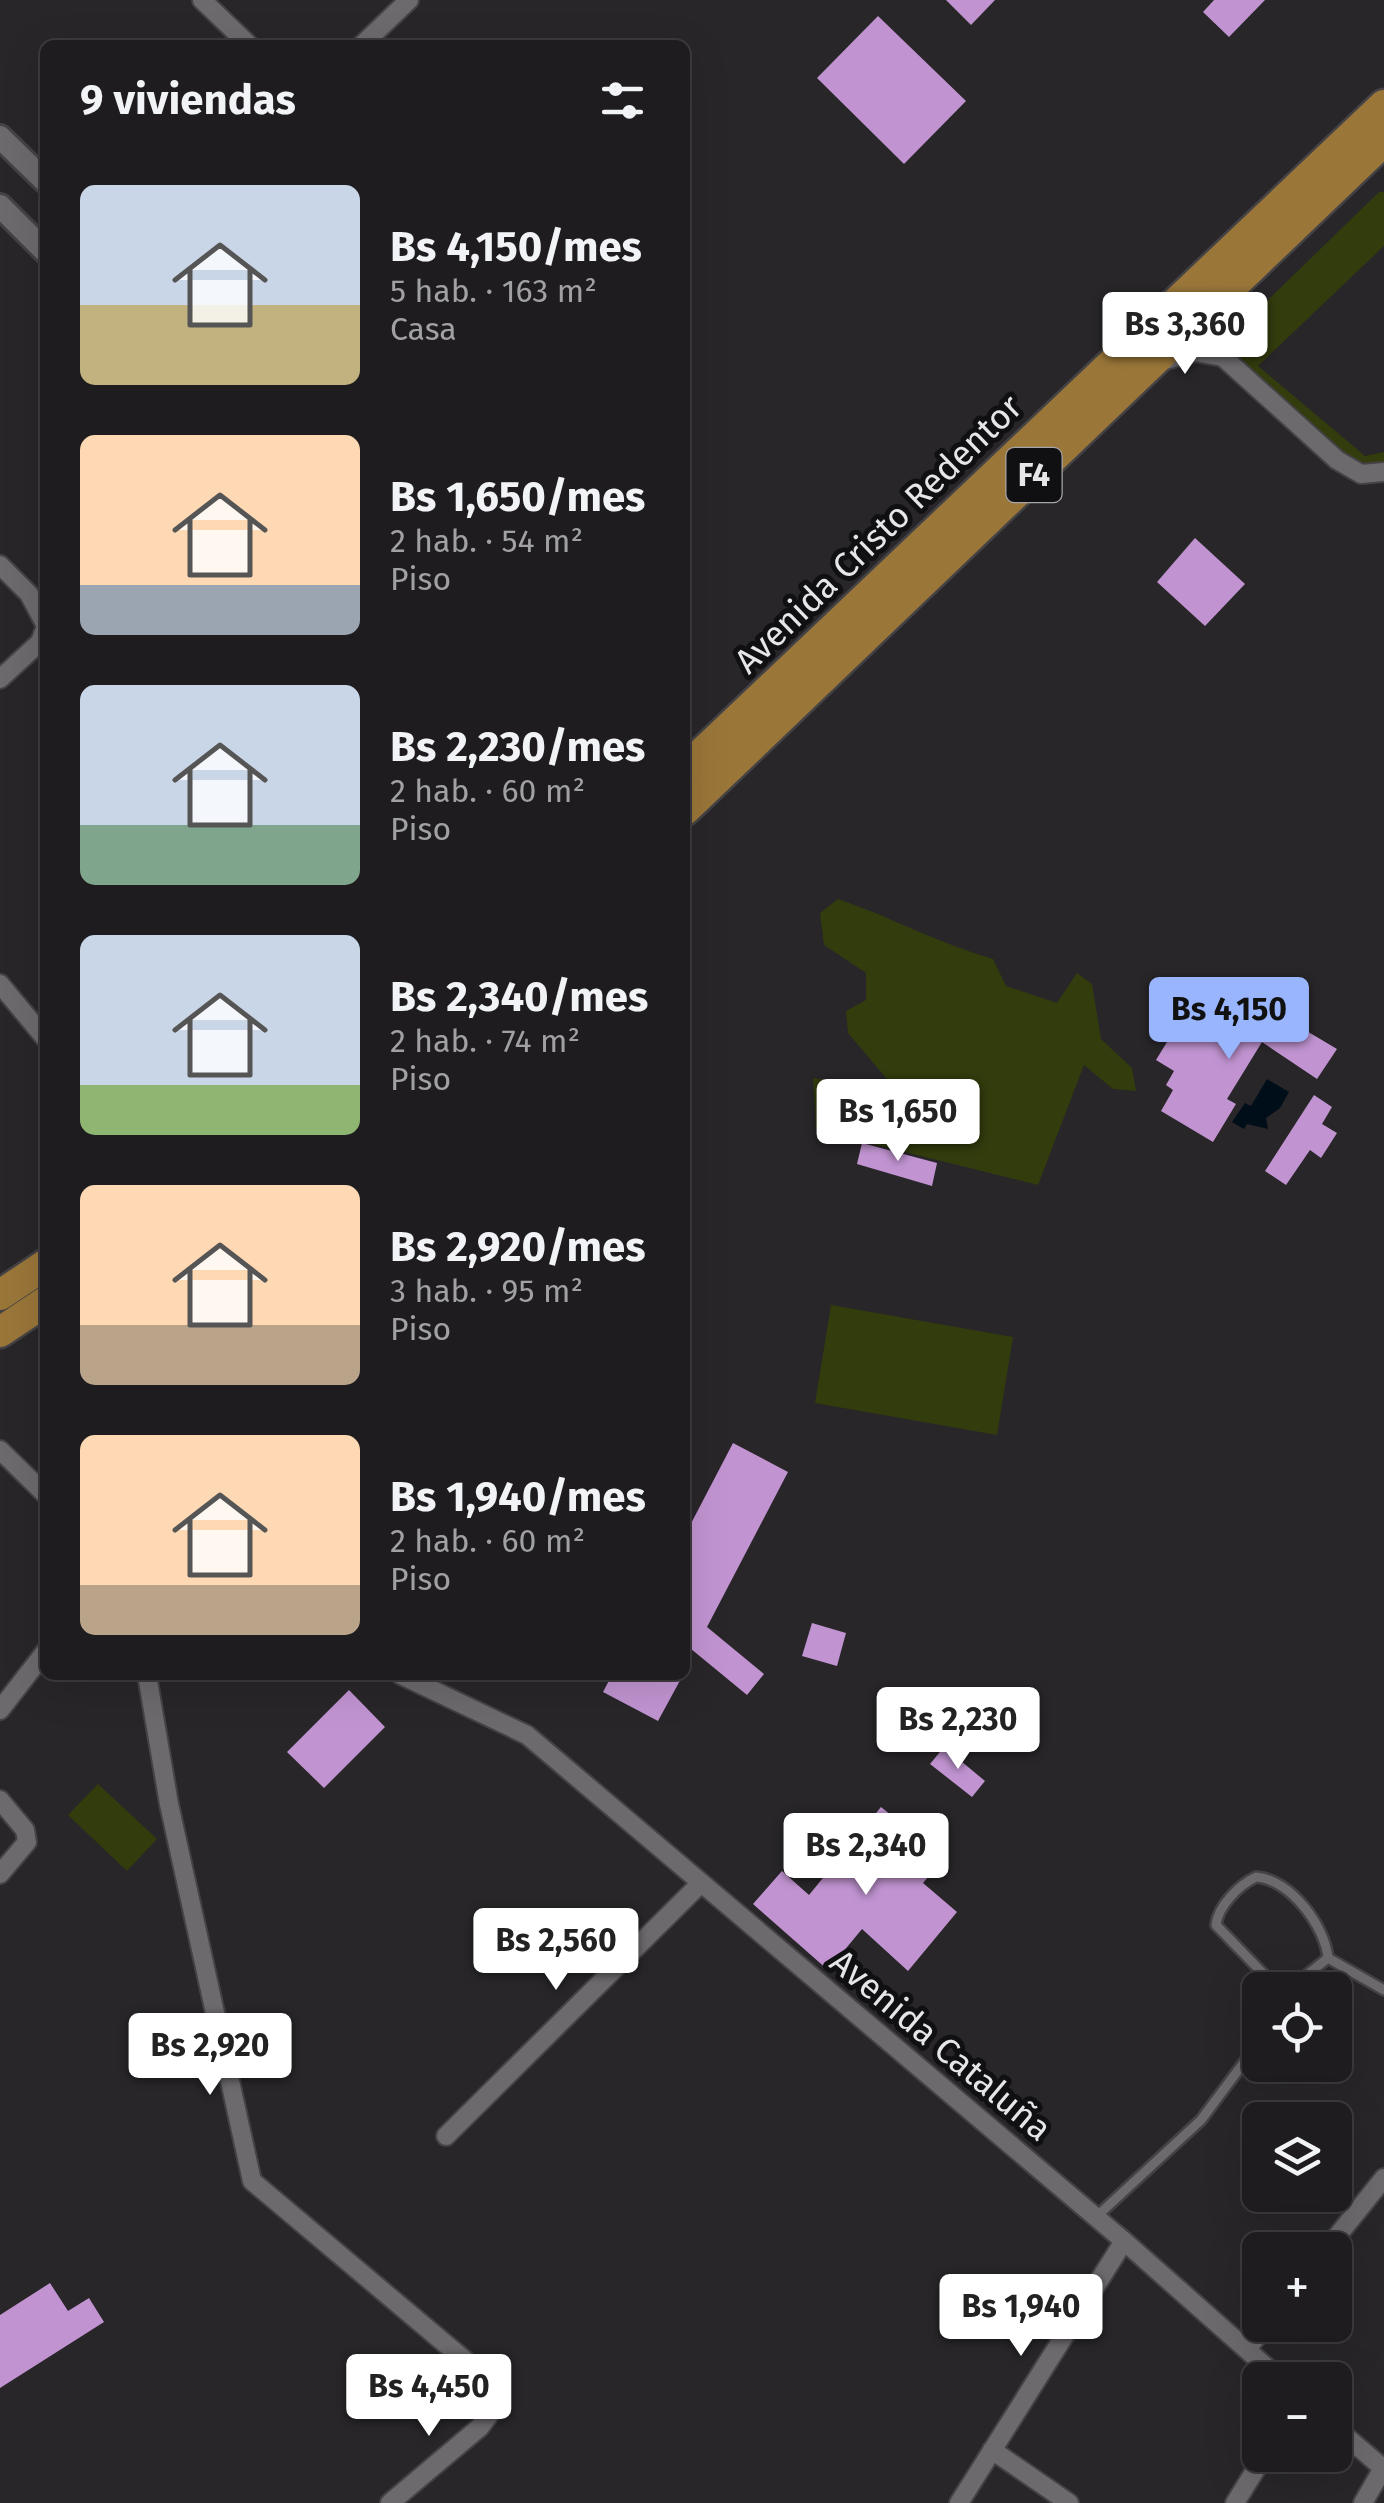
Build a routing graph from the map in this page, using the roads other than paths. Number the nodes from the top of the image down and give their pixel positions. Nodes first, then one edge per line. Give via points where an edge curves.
1 (202, 0) edge
2 (410, 0) edge
3 (244, 40) edge
4 (367, 40) edge
5 (1384, 105) edge
6 (0, 137) edge
7 (1380, 152) edge
8 (40, 176) edge
9 (0, 206) edge
10 (40, 246) edge
11 (1246, 272) junction
12 (1222, 357) junction
13 (1145, 368) junction
14 (1384, 472) edge
15 (0, 565) edge
16 (40, 615) edge
17 (40, 642) edge
18 (0, 678) edge
19 (690, 764) edge
20 (690, 805) edge
21 (0, 984) edge
22 (40, 1032) edge
23 (40, 1268) edge
24 (0, 1296) edge
25 (40, 1305) edge
26 (0, 1332) edge
27 (0, 1450) edge
28 (40, 1489) edge
29 (40, 1658) edge
30 (148, 1680) edge
31 (411, 1680) edge
32 (0, 1710) edge
33 (0, 1800) edge
34 (0, 1874) edge
35 (699, 1884) junction
36 (1328, 1958) junction
37 (1262, 1972) edge
38 (1310, 1972) edge
39 (1384, 1990) edge
40 (1242, 2065) edge
41 (446, 2136) dead end
42 (1384, 2178) edge
43 (1096, 2217) junction
44 (1340, 2232) edge
45 (1124, 2240) junction
46 (1253, 2342) edge
47 (1247, 2349) junction
48 (1262, 2362) edge
49 (1352, 2441) edge
50 (992, 2450) junction
51 (1384, 2468) edge
52 (1254, 2472) edge
53 (390, 2503) edge
54 (959, 2503) edge
55 (1069, 2503) edge
56 (1235, 2503) edge
57 (1363, 2503) edge

1 - 3 street
2 - 4 street
5 - 19 highway, Avenida Cristo Redentor / F4
6 - 8 street
7 - 11 highway, Avenida Cristo Redentor / F4
9 - 10 street
11 - 12 street via 1216,341
11 - 13 highway, Avenida Cristo Redentor / F4
12 - 13 street via 1182,353
12 - 14 street via 1337,460 1360,474
13 - 20 highway, Avenida Cristo Redentor / F4
15 - 16 street via 30,594
17 - 18 street
21 - 22 street
23 - 24 highway
25 - 26 highway
27 - 28 street
29 - 32 street
30 - 53 street via 252,2180 486,2378 498,2403 480,2427
31 - 35 street, Avenida Cataluña via 528,1735
33 - 34 street via 27,1842
35 - 41 street
35 - 43 street, Avenida Cataluña
36 - 37 lane via 1312,1917 1287,1892 1265,1878 1247,1881 1216,1925
36 - 38 lane
36 - 39 lane
40 - 43 lane via 1201,2120
42 - 44 street
43 - 45 street, Avenida Cataluña
45 - 47 street, Avenida Cataluña
45 - 50 street
46 - 47 street
47 - 48 street, Avenida Cataluña
49 - 51 street
50 - 54 street
50 - 55 street
51 - 57 street
52 - 56 street

